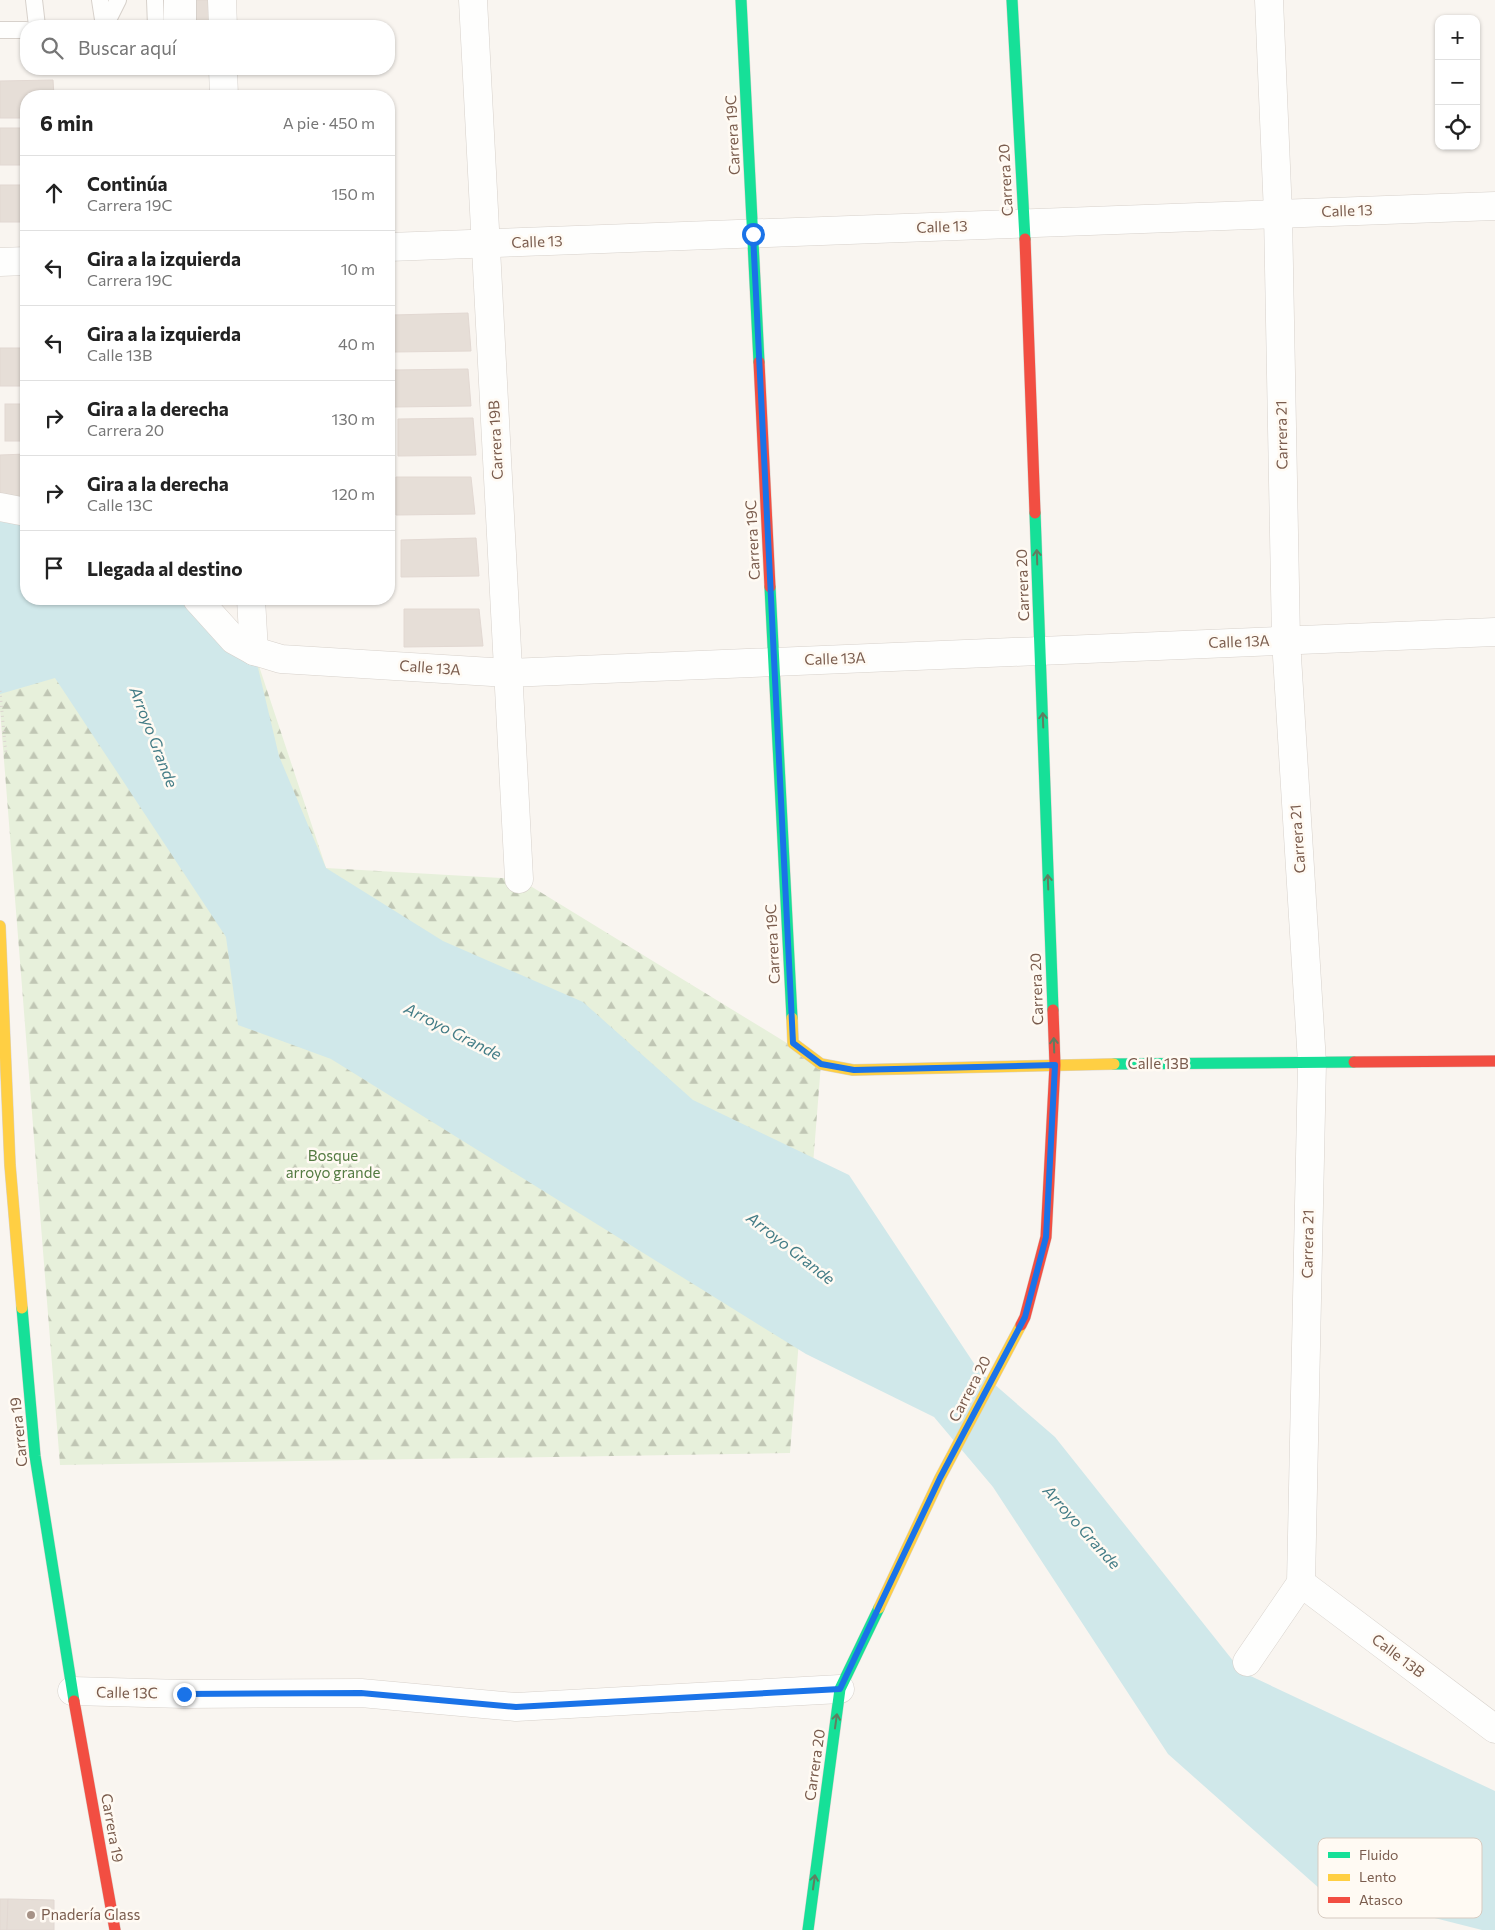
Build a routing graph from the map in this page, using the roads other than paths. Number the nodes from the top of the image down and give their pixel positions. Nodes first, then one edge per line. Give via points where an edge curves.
1 (34, 0) edge
2 (100, 0) edge
3 (118, 0) edge
4 (155, 0) edge
5 (172, 0) edge
6 (188, 0) edge
7 (222, 0) edge
8 (472, 0) edge
9 (742, 0) edge
10 (1012, 0) edge
11 (1269, 0) edge
12 (36, 20) edge
13 (104, 20) edge
14 (108, 20) edge
15 (156, 20) edge
16 (172, 20) edge
17 (188, 20) edge
18 (223, 20) edge
19 (0, 30) edge
20 (20, 30) edge
21 (223, 75) edge
22 (224, 90) edge
23 (1495, 206) edge
24 (1278, 214) junction
25 (1024, 223) junction
26 (753, 234) junction
27 (486, 244) junction
28 (395, 247) edge
29 (20, 261) edge
30 (0, 262) edge
31 (0, 507) edge
32 (20, 511) edge
33 (202, 605) edge
34 (251, 605) edge
35 (1495, 632) edge
36 (1286, 640) junction
37 (254, 651) junction
38 (1040, 651) junction
39 (774, 662) junction
40 (508, 673) junction
41 (519, 879) dead end
42 (0, 926) edge
43 (1495, 1061) edge
44 (1312, 1063) junction
45 (821, 1064) joint
46 (1055, 1065) junction
47 (1301, 1583) junction
48 (1247, 1662) dead end
49 (840, 1689) junction
50 (72, 1692) junction
51 (1495, 1728) edge
52 (115, 1930) edge
53 (808, 1930) edge

1 - 12 lane
2 - 13 lane
3 - 14 lane
4 - 15 lane
5 - 16 lane
6 - 17 lane
7 - 18 street
8 - 27 street, Carrera 19B
9 - 26 street, Carrera 19C
10 - 25 street, Carrera 20
11 - 24 street, Carrera 21
19 - 20 lane
21 - 22 street
23 - 24 street, Calle 13
24 - 25 street, Calle 13
24 - 36 street, Carrera 21
25 - 26 street, Calle 13
38 -> 25 street, Carrera 20
26 - 27 street, Calle 13
26 - 39 street, Carrera 19C
27 - 28 street, Calle 13
27 - 40 street, Carrera 19B
29 - 30 street
31 - 32 street
33 - 37 street, Calle 13A via 234,640
34 - 37 street
35 - 36 street, Calle 13A
36 - 38 street, Calle 13A
36 - 44 street, Carrera 21
37 - 40 street, Calle 13A via 281,659
38 - 39 street, Calle 13A
46 -> 38 street, Carrera 20
39 - 40 street, Calle 13A
39 - 45 street, Carrera 19C via 793,1043
40 - 41 street, Carrera 19B
42 - 50 street, Carrera 19 via 10,1165 35,1456
43 - 44 street, Calle 13B
44 - 46 street, Calle 13B
44 - 47 street, Carrera 21
45 - 46 street, Calle 13B via 854,1070
46 - 49 street, Carrera 20 via 1046,1237 1025,1317 940,1478
47 - 48 street
47 - 51 street, Calle 13B
49 - 50 street, Calle 13C via 516,1707 361,1693
53 -> 49 street, Carrera 20
50 - 52 street, Carrera 19

